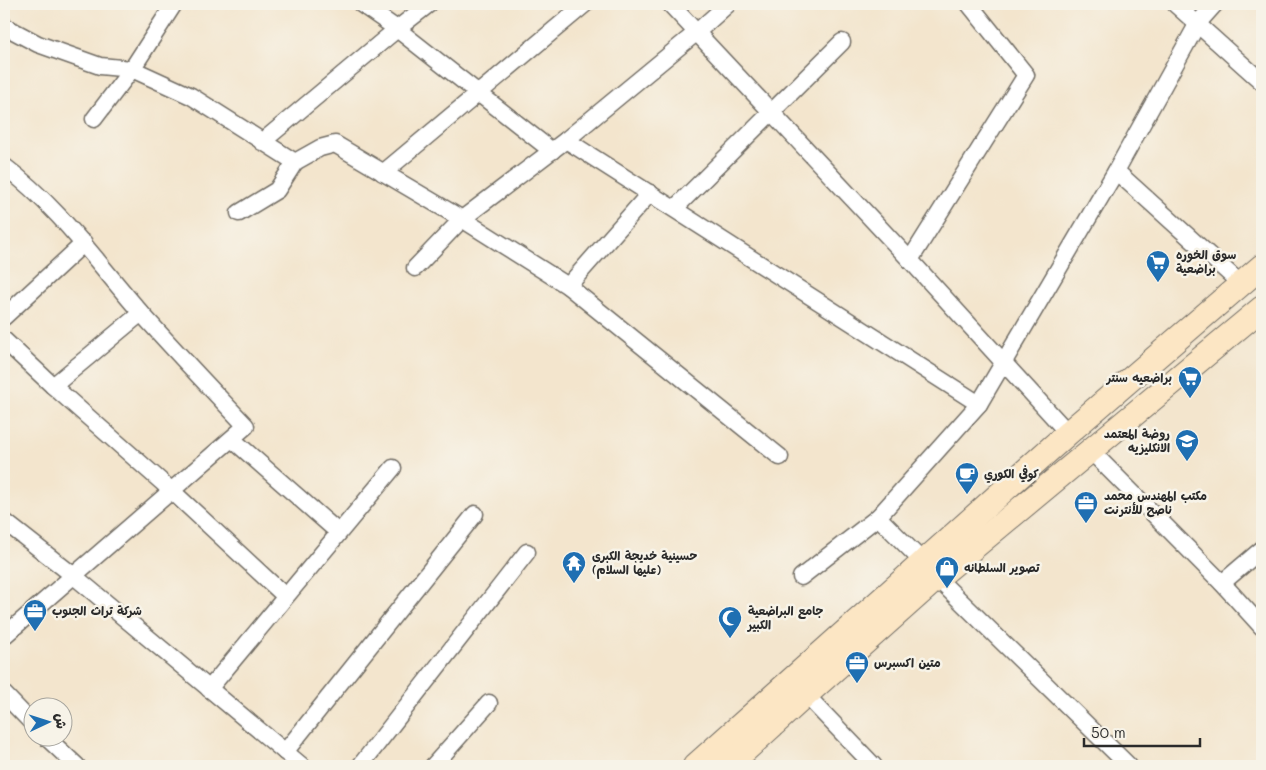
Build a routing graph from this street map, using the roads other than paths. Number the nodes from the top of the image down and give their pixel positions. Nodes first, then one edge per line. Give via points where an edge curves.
1 (174, 4) edge
2 (361, 4) edge
3 (429, 4) edge
4 (586, 4) edge
5 (670, 4) edge
6 (728, 4) edge
7 (969, 4) edge
8 (1175, 4) edge
9 (1215, 4) edge
10 (1198, 23) junction
11 (4, 26) edge
12 (397, 29) junction
13 (697, 32) junction
14 (842, 42) dead end
15 (132, 69) junction
16 (1262, 82) edge
17 (479, 94) junction
18 (772, 112) junction
19 (94, 119) dead end
20 (566, 140) junction
21 (262, 142) junction
22 (552, 151) junction
23 (295, 162) junction
24 (4, 166) edge
25 (1116, 171) junction
26 (383, 173) junction
27 (650, 193) junction
28 (675, 208) junction
29 (239, 213) dead end
30 (462, 219) junction
31 (84, 243) junction
32 (910, 260) junction
33 (1262, 266) edge
34 (415, 268) dead end
35 (1241, 284) junction
36 (568, 286) junction
37 (1262, 308) edge
38 (141, 313) junction
39 (4, 317) edge
40 (4, 340) edge
41 (1005, 362) junction
42 (53, 386) junction
43 (979, 404) junction
44 (1068, 434) junction
45 (232, 439) junction
46 (1090, 451) junction
47 (780, 457) dead end
48 (392, 468) dead end
49 (172, 491) junction
50 (475, 514) dead end
51 (878, 517) junction
52 (4, 521) edge
53 (338, 532) junction
54 (1262, 549) edge
55 (527, 552) dead end
56 (930, 570) junction
57 (74, 576) junction
58 (802, 577) dead end
59 (1222, 583) junction
60 (285, 596) junction
61 (1262, 627) edge
62 (4, 636) edge
63 (209, 689) junction
64 (4, 694) edge
65 (806, 694) junction
66 (489, 703) dead end
67 (22, 713) edge
68 (58, 748) edge
69 (285, 752) junction
70 (77, 766) edge
71 (302, 766) edge
72 (360, 766) edge
73 (433, 766) edge
74 (695, 766) edge
75 (728, 766) edge
76 (874, 766) edge
77 (1129, 766) edge

1 - 15 street
2 - 12 street
3 - 12 street
4 - 17 street
5 - 13 street
6 - 13 street
7 - 32 street via 1026,75
8 - 10 street
9 - 10 street
10 - 16 street
10 - 25 street
11 - 15 street via 38,44 100,66
12 - 17 street
12 - 21 street
13 - 18 street
13 - 20 street
14 - 18 street
15 - 19 street
15 - 21 street via 192,96
17 - 22 street
17 - 26 street
18 - 28 street
18 - 32 street
20 - 22 street
20 - 27 street
21 - 23 street
22 - 30 street
23 - 26 street via 320,148 335,144
23 - 29 street via 278,190
24 - 31 street via 49,204
25 - 35 street
25 - 41 street
26 - 30 street
27 - 28 street
27 - 36 street
28 - 43 street
30 - 34 street
30 - 36 street
31 - 38 street
31 - 39 street
32 - 41 street
33 - 35 main road
35 - 44 main road
36 - 47 street
37 - 46 main road
38 - 42 street
38 - 45 street via 246,426
40 - 42 street
41 - 43 street
41 - 44 street
42 - 49 street
43 - 51 street
44 - 56 main road
45 - 49 street
45 - 53 street
46 - 56 main road
46 - 59 street
48 - 53 street
49 - 57 street
49 - 60 street
50 - 69 street
51 - 56 street
51 - 58 street
52 - 57 street
53 - 60 street
54 - 59 street
55 - 72 street
56 - 65 main road
56 - 74 main road
56 - 77 street
57 - 62 street
57 - 63 street
59 - 61 street
60 - 63 street
63 - 69 street
64 - 67 street
65 - 75 main road
65 - 76 street
66 - 73 street
68 - 70 street
69 - 71 street

